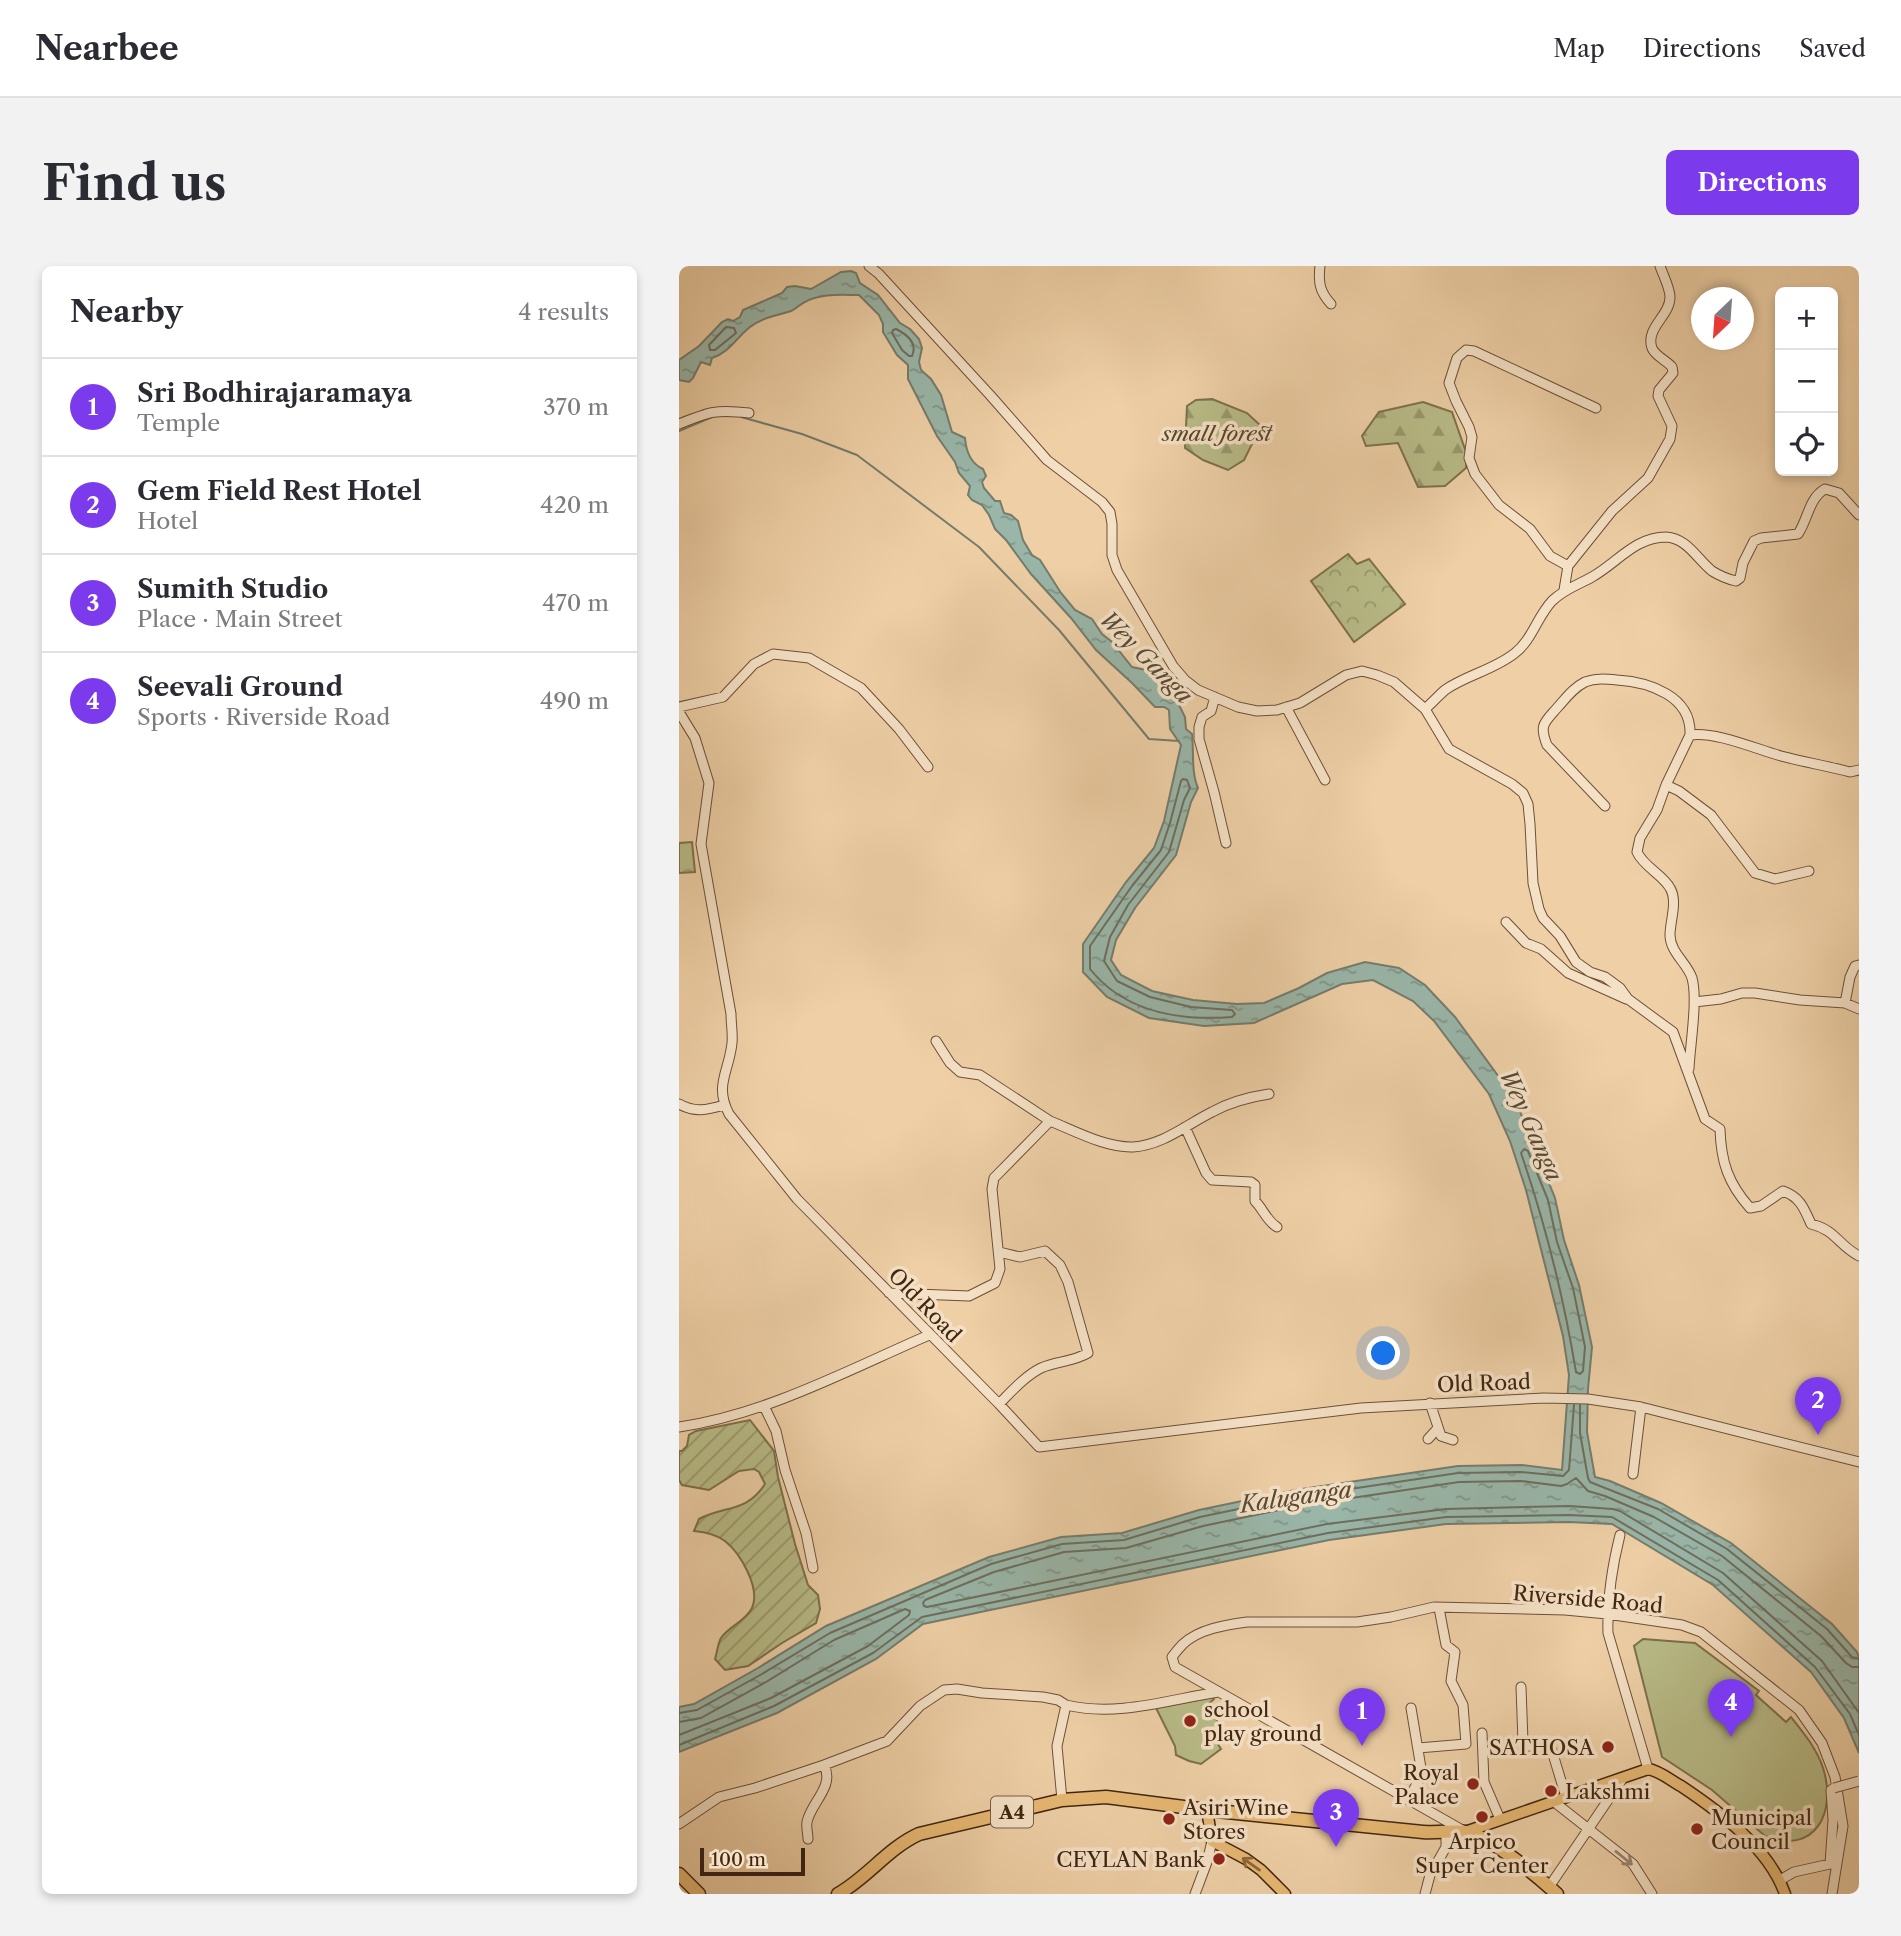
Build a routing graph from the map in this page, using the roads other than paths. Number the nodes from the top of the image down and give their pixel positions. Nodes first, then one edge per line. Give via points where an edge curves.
1 (869, 266) edge
2 (1320, 266) edge
3 (1660, 266) edge
4 (1331, 304) dead end
5 (1597, 408) dead end
6 (749, 413) dead end
7 (679, 425) edge
8 (1859, 515) edge
9 (1568, 566) junction
10 (1565, 590) junction
11 (1215, 697) junction
12 (1286, 707) junction
13 (1425, 709) junction
14 (679, 710) edge
15 (1690, 735) junction
16 (928, 767) dead end
17 (1859, 770) edge
18 (1325, 780) dead end
19 (1666, 785) junction
20 (1605, 806) dead end
21 (1226, 843) dead end
22 (1809, 871) dead end
23 (1506, 922) dead end
24 (1859, 965) edge
25 (1628, 999) junction
26 (1694, 1002) junction
27 (1845, 1003) junction
28 (1859, 1009) edge
29 (936, 1041) dead end
30 (1688, 1071) junction
31 (1269, 1094) dead end
32 (679, 1104) edge
33 (724, 1105) junction
34 (1050, 1121) junction
35 (1185, 1127) junction
36 (1277, 1227) dead end
37 (999, 1252) junction
38 (1859, 1256) edge
39 (889, 1293) junction
40 (929, 1335) junction
41 (1430, 1403) junction
42 (999, 1404) junction
43 (764, 1406) junction
44 (1641, 1407) junction
45 (679, 1427) edge
46 (1438, 1428) junction
47 (1428, 1439) dead end
48 (1453, 1440) dead end
49 (1859, 1462) edge
50 (1633, 1474) dead end
51 (1620, 1535) dead end
52 (813, 1568) dead end
53 (1439, 1608) junction
54 (1607, 1614) junction
55 (1521, 1687) dead end
56 (1218, 1692) junction
57 (1066, 1705) junction
58 (1411, 1708) dead end
59 (1482, 1733) dead end
60 (1418, 1748) junction
61 (824, 1765) junction
62 (1648, 1769) junction
63 (1623, 1777) junction
64 (1859, 1781) edge
65 (1566, 1797) junction
66 (1062, 1800) junction
67 (1408, 1800) junction
68 (1553, 1801) junction
69 (1207, 1810) junction
70 (1500, 1819) junction
71 (679, 1824) edge
72 (1588, 1829) junction
73 (1465, 1832) junction
74 (1446, 1833) junction
75 (808, 1839) dead end
76 (1212, 1841) junction
77 (679, 1874) edge
78 (1780, 1880) junction
79 (855, 1889) edge
80 (1553, 1890) edge
81 (699, 1894) edge
82 (838, 1894) edge
83 (1195, 1894) edge
84 (1285, 1894) edge
85 (1425, 1894) edge
86 (1652, 1894) edge
87 (1784, 1894) edge
88 (1832, 1894) edge

1 - 11 street via 1047,460 1102,502 1112,524 1117,570 1173,666 1198,690
2 - 4 street via 1321,293
3 - 9 street via 1670,297 1652,333 1651,346 1672,366 1673,373 1658,396 1672,426 1670,439 1648,478 1612,511
5 - 9 street via 1474,351 1466,350 1457,358 1450,383 1472,437 1469,457 1475,474 1550,556
6 - 7 street via 722,410
8 - 10 street via 1839,493 1825,489 1816,494 1798,534 1753,541 1736,581 1723,578 1686,544 1668,537 1637,545 1593,577
9 - 10 street
10 - 13 street via 1550,603 1516,653 1445,691
11 - 12 street via 1257,711
11 - 21 street via 1211,711 1202,717 1199,739
12 - 13 street via 1361,671 1394,682
12 - 18 street
13 - 25 street via 1449,749 1523,793 1528,804 1533,883 1543,918 1576,962 1605,977
14 - 16 street via 723,697 754,664 773,654 809,658 861,688
14 - 33 street via 695,738 709,783 701,844 731,1014 732,1043 721,1092
15 - 17 street via 1713,736 1850,772
15 - 19 street
15 - 20 street via 1686,713 1675,699 1636,681 1598,679 1574,689 1543,724 1543,734 1547,745
19 - 22 street via 1711,815 1755,873 1775,879
19 - 26 street via 1637,852 1670,888 1671,945 1692,977
23 - 25 street via 1568,974
24 - 27 street via 1850,977
25 - 30 street via 1673,1032
26 - 27 street via 1755,993
26 - 30 street
27 - 28 street
29 - 34 street via 960,1072 980,1075
30 - 38 street via 1705,1119 1720,1129 1721,1155 1736,1191 1750,1208 1783,1191 1793,1194 1802,1202 1811,1224 1833,1233
31 - 35 street via 1245,1098
32 - 33 street via 698,1111
33 - 39 street, Old Road via 797,1199
34 - 35 street via 1095,1140 1131,1147 1158,1143
34 - 37 street via 994,1178
35 - 36 street via 1212,1180 1251,1182 1255,1201
37 - 39 street via 995,1283 969,1296
37 - 42 street via 1020,1257 1045,1251 1060,1265 1088,1353 1041,1368
39 - 40 street, Old Road
40 - 42 street, Old Road
40 - 43 street
41 - 42 street, Old Road via 1039,1447
41 - 44 street, Old Road via 1544,1398
41 - 46 street
43 - 45 street
43 - 52 street via 776,1431
44 - 49 street, Old Road
44 - 50 street
46 - 47 street
46 - 48 street via 1441,1436
51 - 54 street
53 - 54 street, Riverside Road
53 - 56 street, Riverside Road via 1357,1622 1247,1622 1209,1629 1184,1643 1172,1657 1175,1667
53 - 60 street via 1445,1645 1455,1652 1451,1681 1463,1705 1466,1744
54 - 62 street via 1608,1633
54 - 88 street, Riverside Road via 1701,1632 1799,1710 1822,1743 1835,1777 1843,1826
55 - 65 street via 1523,1742 1552,1751
56 - 57 street via 1119,1710
56 - 67 street
57 - 61 street via 1043,1697 944,1690 920,1706 887,1741
57 - 66 street via 1057,1746
58 - 60 street
59 - 70 street via 1484,1782
60 - 67 street via 1419,1780
61 - 71 street via 719,1797
61 - 75 street via 828,1778 807,1823
62 - 63 main road
62 - 78 main road via 1694,1795 1744,1835
63 - 65 main road
63 - 72 street
64 - 78 street, bridge via 1831,1790 1829,1864
65 - 68 main road
66 - 69 highway, A4 via 1106,1797
66 - 79 highway, A4 via 919,1834
67 - 73 street
68 - 70 main road
68 - 72 street
69 - 74 highway, A4
69 - 76 main road
70 - 73 main road
72 - 80 street
72 -> 86 street via 1633,1864
73 - 74 highway, A4
73 - 80 highway, A4 via 1511,1857
74 - 85 street via 1446,1847
76 - 83 street
84 -> 76 main road via 1246,1859
77 - 81 highway
78 - 87 main road
79 - 82 highway, A4

